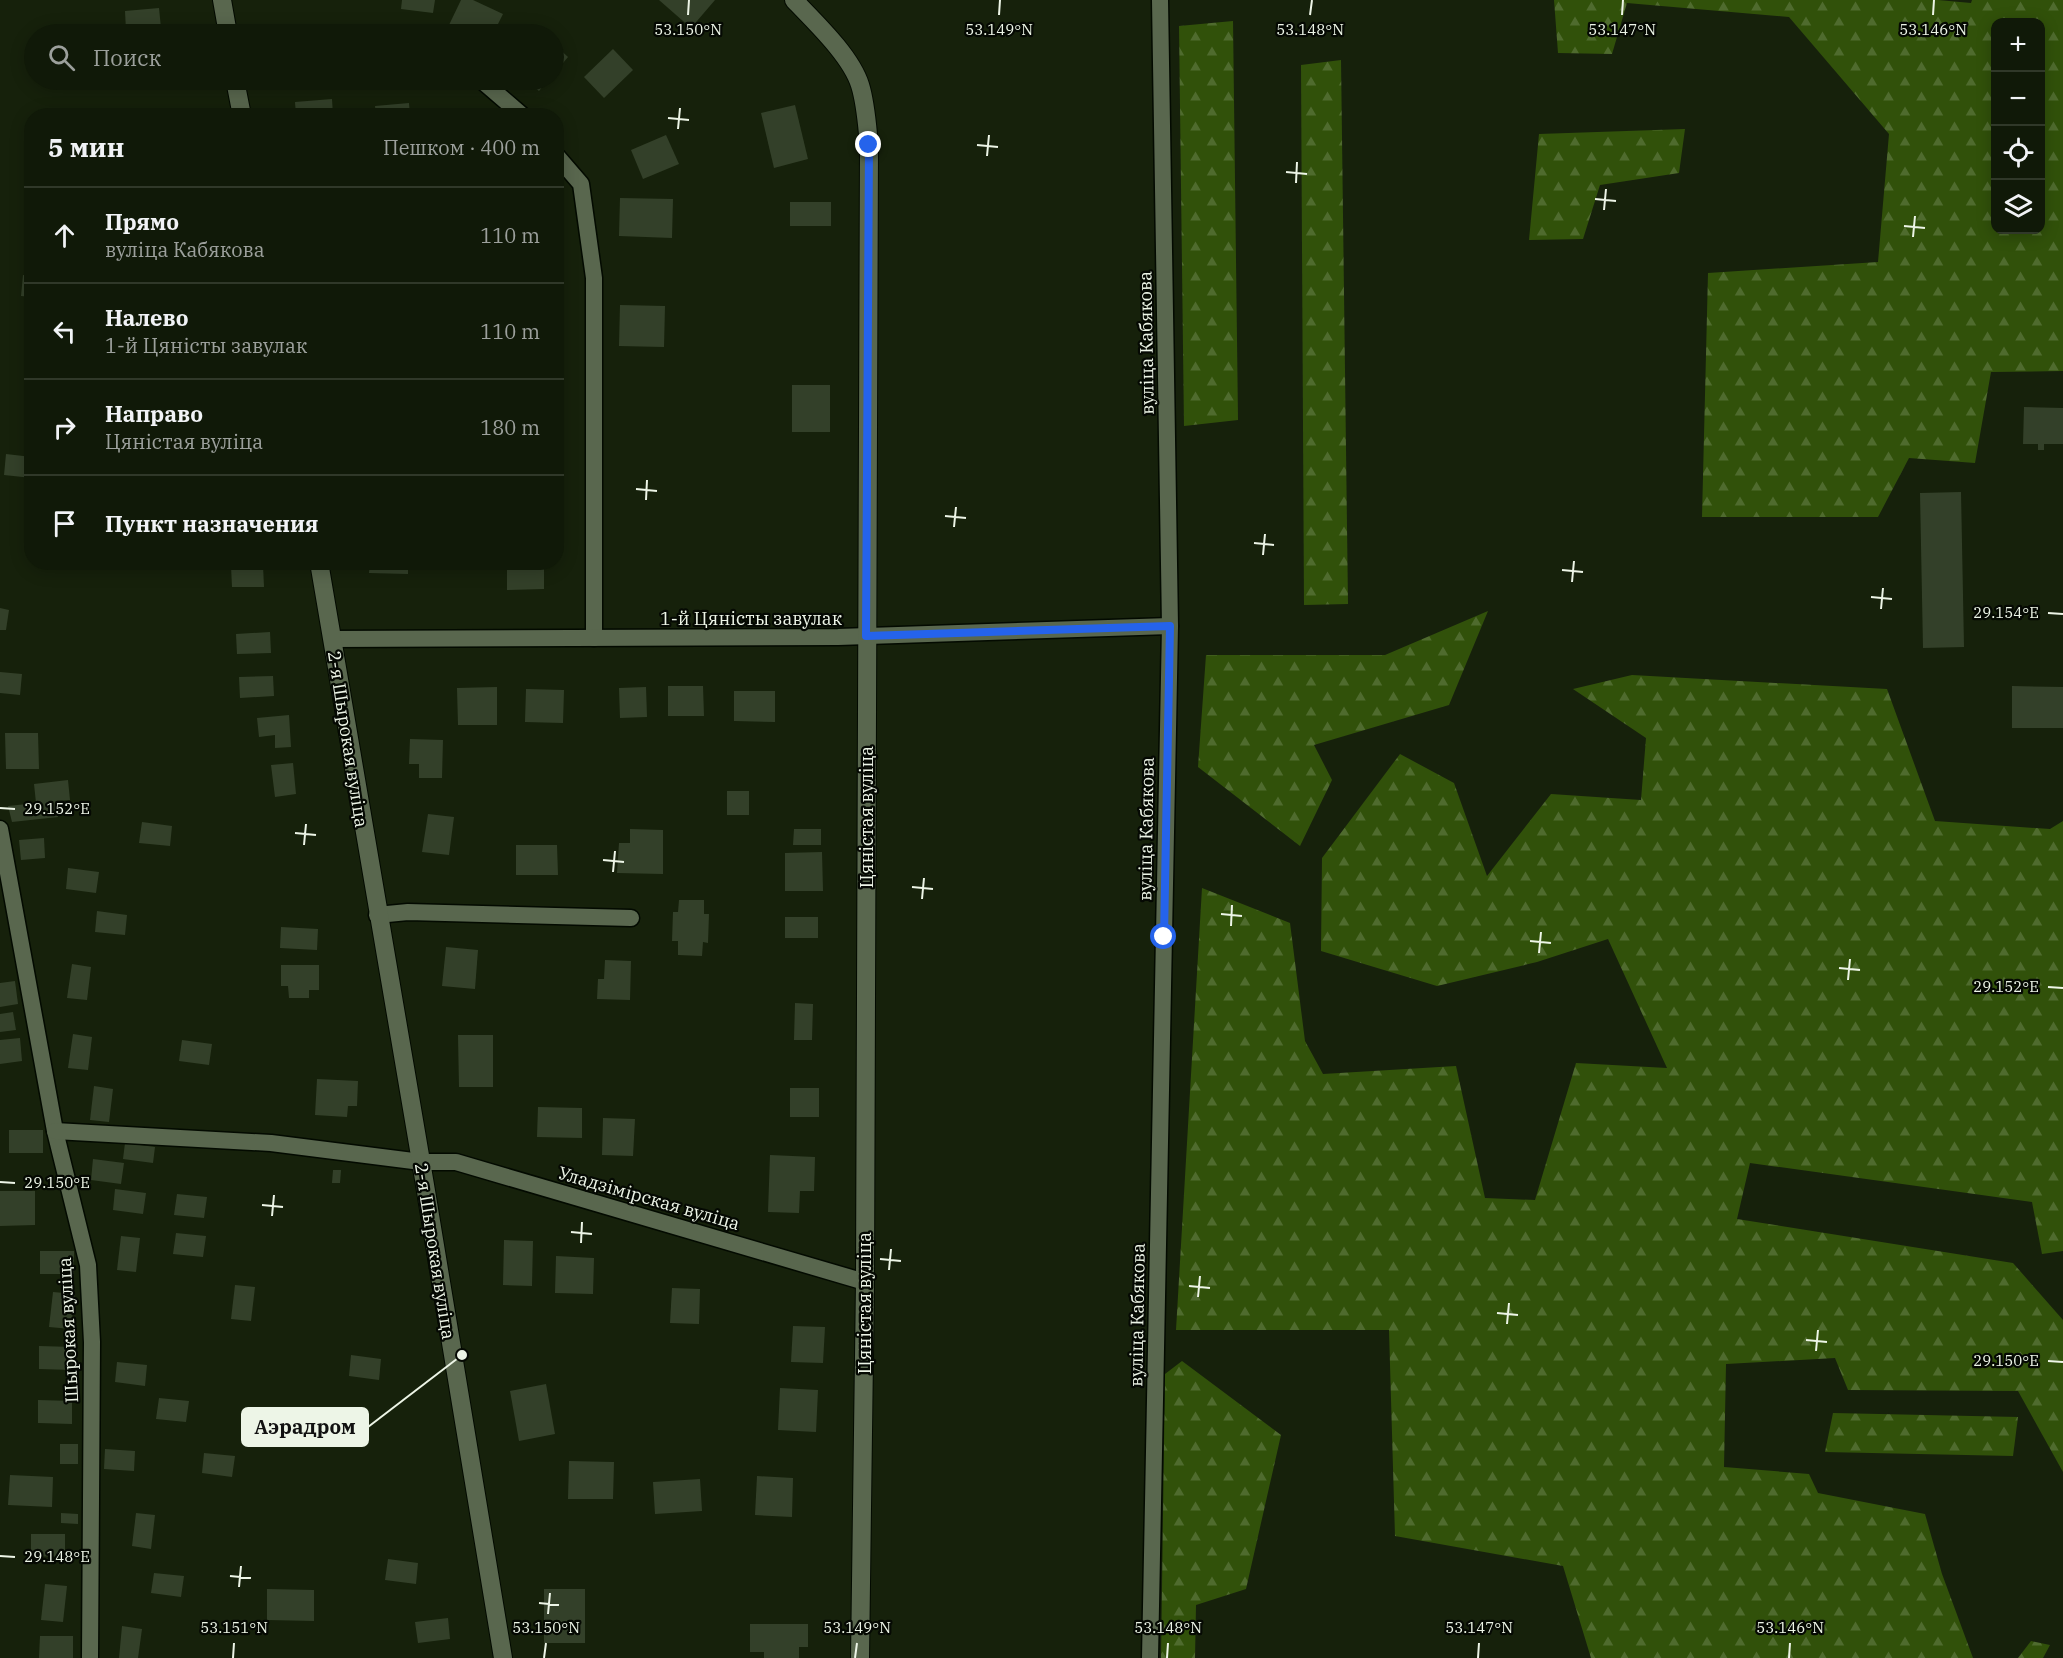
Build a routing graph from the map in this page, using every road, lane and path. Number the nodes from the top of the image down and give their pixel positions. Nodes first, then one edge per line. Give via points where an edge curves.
1 (222, 0) edge
2 (794, 0) edge
3 (1160, 0) edge
4 (226, 24) edge
5 (237, 90) edge
6 (493, 90) edge
7 (240, 108) edge
8 (514, 108) edge
9 (564, 164) edge
10 (320, 570) edge
11 (1170, 626) junction
12 (866, 636) junction
13 (594, 638) junction
14 (332, 639) junction
15 (0, 829) edge
16 (377, 915) junction
17 (631, 918) dead end
18 (55, 1131) junction
19 (421, 1162) junction
20 (865, 1282) junction
21 (90, 1658) edge
22 (502, 1658) edge
23 (860, 1658) edge
24 (1150, 1658) edge

1 - 4 street
2 - 12 street, Цяністая вуліца via 852,68 865,104 869,145
3 - 11 street, вуліца Кабякова
5 - 7 street
6 - 8 street
9 - 13 street via 581,184 594,278
10 - 14 street, 2-я Шырокая вуліца
11 - 12 street, 1-й Цяністы завулак
11 - 24 street, вуліца Кабякова
12 - 13 street, 1-й Цяністы завулак
12 - 20 street, Цяністая вуліца
13 - 14 street, 1-й Цяністы завулак
14 - 16 street, 2-я Шырокая вуліца
15 - 18 street, Шырокая вуліца
16 - 17 street via 408,912
16 - 19 street, 2-я Шырокая вуліца
18 - 19 street, Уладзімірская вуліца via 271,1143
18 - 21 street, Шырокая вуліца via 88,1265 92,1342
19 - 20 street, Уладзімірская вуліца via 456,1162
19 - 22 street, 2-я Шырокая вуліца
20 - 23 street, Цяністая вуліца

